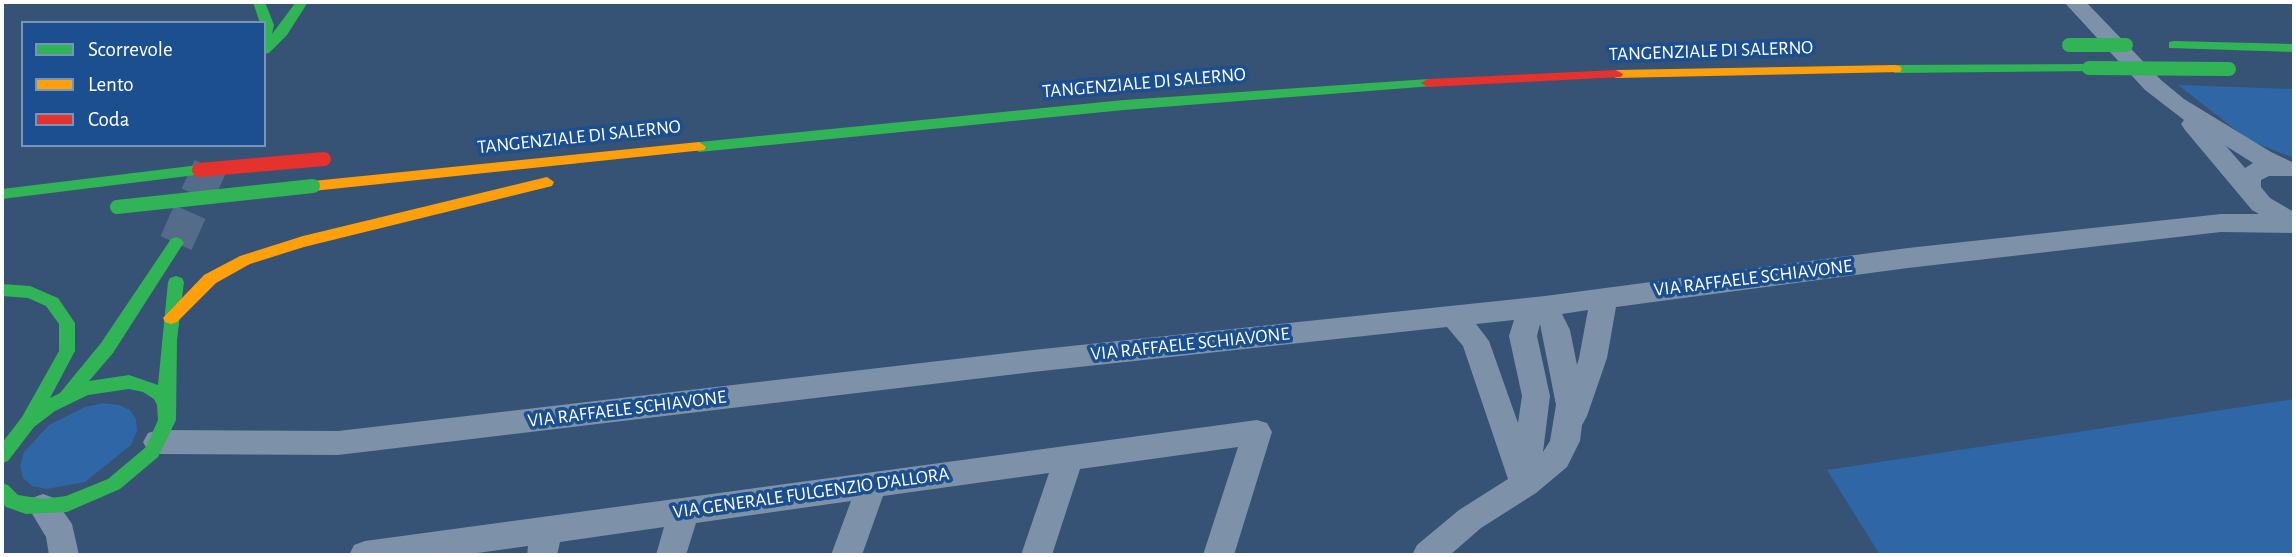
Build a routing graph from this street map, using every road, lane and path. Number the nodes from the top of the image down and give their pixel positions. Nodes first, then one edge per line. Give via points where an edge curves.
1 (259, 2) edge
2 (302, 2) edge
3 (2074, 2) edge
4 (266, 21) edge
5 (2062, 45) dead end
6 (266, 48) edge
7 (2294, 48) edge
8 (2236, 70) dead end
9 (2176, 104) junction
10 (803, 135) junction
11 (330, 158) dead end
12 (66, 170) dead end
13 (199, 170) junction
14 (2291, 171) edge
15 (2250, 190) junction
16 (2, 194) edge
17 (110, 208) dead end
18 (2221, 223) junction
19 (2294, 224) edge
20 (2, 290) edge
21 (1604, 297) junction
22 (1538, 307) junction
23 (1452, 314) junction
24 (171, 318) junction
25 (67, 396) junction
26 (166, 405) junction
27 (28, 422) junction
28 (1565, 440) junction
29 (158, 442) junction
30 (2, 456) edge
31 (1069, 458) junction
32 (1525, 484) junction
33 (872, 485) junction
34 (2, 492) edge
35 (43, 507) junction
36 (685, 510) junction
37 (545, 542) edge
38 (413, 552) edge
39 (64, 555) edge
40 (365, 555) edge
41 (671, 555) edge
42 (847, 555) edge
43 (1037, 555) edge
44 (1219, 555) edge
45 (1428, 555) edge

1 - 4 main road
2 - 6 main road
3 - 9 street
5 - 7 main road, bridge
8 - 10 main road, TANGENZIALE DI SALERNO, bridge via 1691,71 1426,83
9 - 14 street
9 - 15 street
10 - 17 main road, TANGENZIALE DI SALERNO, bridge
10 - 24 main road via 571,177 316,239 245,260 210,279
11 - 13 main road, bridge
12 - 13 main road
13 - 16 main road
14 - 15 street via 2256,171 2249,178
15 - 18 street
15 - 19 street via 2269,210
18 - 19 street, VIA RAFFAELE SCHIAVONE
18 - 21 street, VIA RAFFAELE SCHIAVONE
20 - 27 main road via 30,292 52,302 67,323 67,351
21 - 22 street, VIA RAFFAELE SCHIAVONE
21 - 28 street via 1593,358
22 - 23 street, VIA RAFFAELE SCHIAVONE
22 - 28 street via 1556,330 1570,405
22 - 32 street via 1523,336 1536,396
23 - 29 street, VIA RAFFAELE SCHIAVONE via 338,443
23 - 32 street via 1475,341
24 - 25 main road via 176,243 107,348
24 - 26 main road
25 - 26 main road via 108,383 130,382 160,394
25 - 27 main road
26 - 29 main road via 167,420
27 - 30 main road
28 - 32 street via 1557,458
29 - 35 main road via 135,469 114,484 79,500
31 - 33 street, VIA GENERALE FULGENZIO D'ALLORA
31 - 43 street
31 - 44 street, VIA GENERALE FULGENZIO D'ALLORA via 1257,432
32 - 45 street via 1470,519
33 - 36 street, VIA GENERALE FULGENZIO D'ALLORA
33 - 42 street
34 - 35 main road via 19,503
35 - 39 street via 61,534
36 - 37 street, VIA GENERALE FULGENZIO D'ALLORA
36 - 41 street
37 - 38 street, VIA GENERALE FULGENZIO D'ALLORA
38 - 40 street, VIA GENERALE FULGENZIO D'ALLORA

